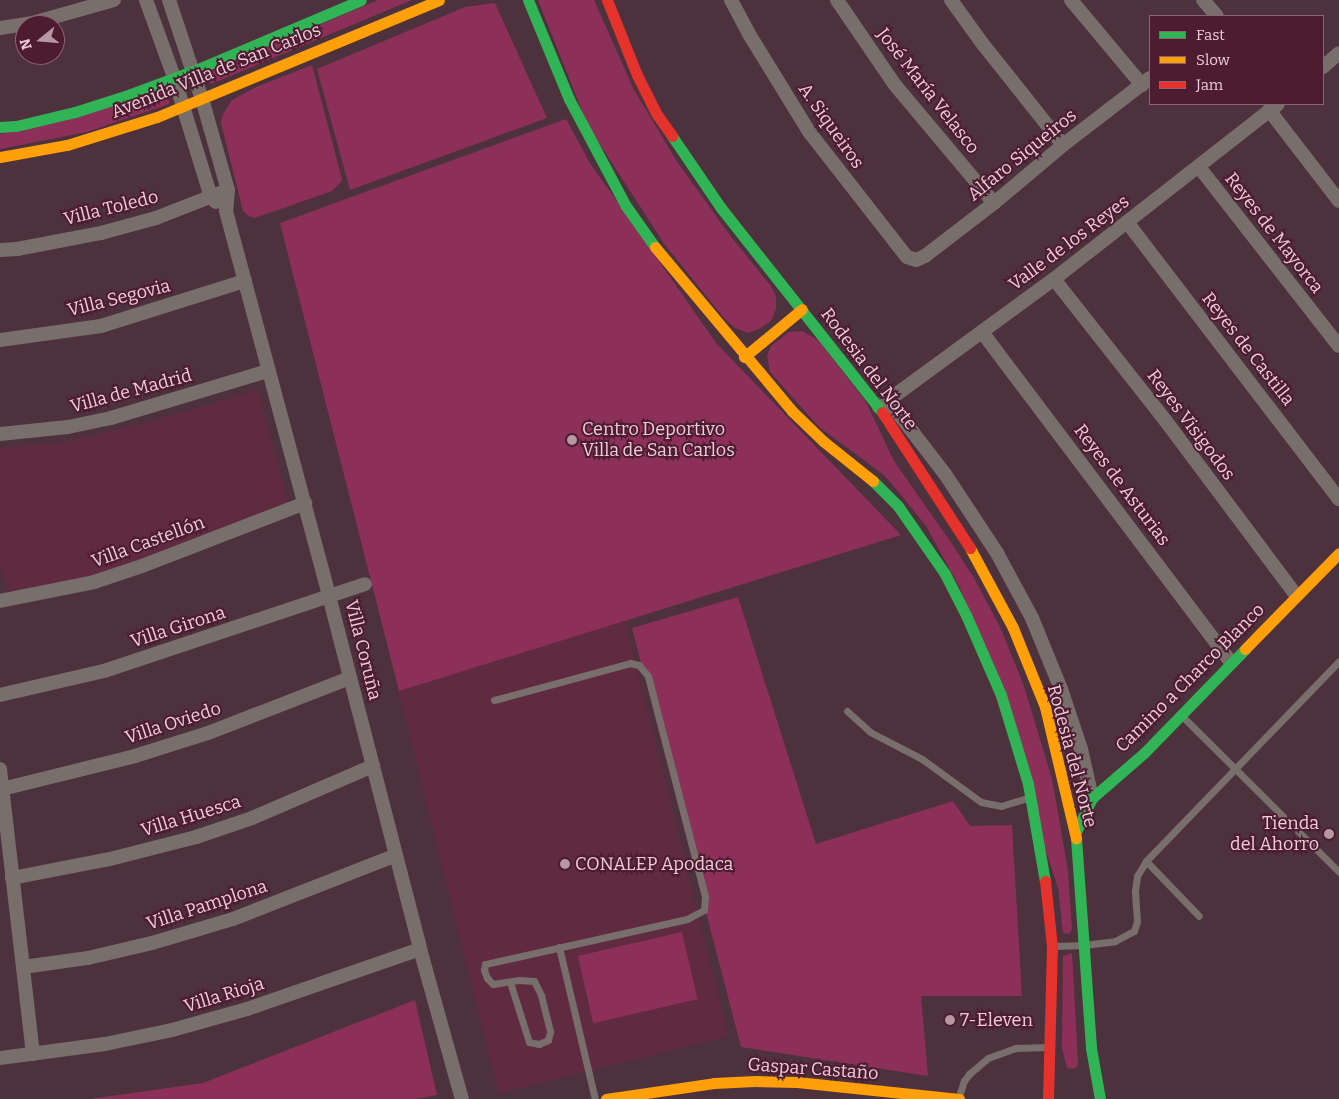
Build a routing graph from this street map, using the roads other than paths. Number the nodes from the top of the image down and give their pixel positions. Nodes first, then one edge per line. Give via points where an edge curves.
1 (114, 0) edge
2 (146, 0) edge
3 (169, 0) edge
4 (362, 0) edge
5 (439, 0) edge
6 (528, 0) edge
7 (607, 0) edge
8 (732, 0) edge
9 (838, 0) edge
10 (951, 0) edge
11 (1071, 0) edge
12 (1202, 0) edge
13 (1216, 15) edge
14 (0, 28) edge
15 (1339, 54) edge
16 (1324, 66) edge
17 (193, 71) junction
18 (174, 78) junction
19 (1146, 81) edge
20 (202, 99) junction
21 (182, 107) junction
22 (1273, 107) edge
23 (0, 127) edge
24 (1063, 145) junction
25 (0, 157) edge
26 (1198, 167) junction
27 (228, 190) junction
28 (211, 197) junction
29 (1339, 201) edge
30 (994, 203) junction
31 (226, 211) junction
32 (1128, 222) junction
33 (0, 250) edge
34 (916, 260) joint
35 (1054, 279) junction
36 (246, 281) junction
37 (802, 309) junction
38 (982, 332) junction
39 (0, 340) edge
40 (1339, 346) edge
41 (744, 357) junction
42 (268, 371) junction
43 (884, 403) junction
44 (0, 434) edge
45 (1339, 499) edge
46 (304, 503) junction
47 (1339, 553) edge
48 (365, 584) dead end
49 (1296, 595) junction
50 (329, 596) junction
51 (0, 601) edge
52 (1339, 661) edge
53 (1231, 662) junction
54 (350, 678) junction
55 (0, 695) edge
56 (494, 700) dead end
57 (847, 711) dead end
58 (1180, 715) junction
59 (373, 766) junction
60 (0, 769) edge
61 (1235, 770) junction
62 (2, 789) junction
63 (1031, 797) junction
64 (1092, 798) junction
65 (1076, 832) junction
66 (396, 855) junction
67 (1146, 861) junction
68 (1339, 872) edge
69 (12, 878) junction
70 (1198, 916) dead end
71 (1084, 945) junction
72 (1052, 946) junction
73 (559, 947) junction
74 (420, 949) junction
75 (23, 967) junction
76 (510, 982) junction
77 (1051, 1047) junction
78 (33, 1054) junction
79 (0, 1058) edge
80 (462, 1099) edge
81 (595, 1099) edge
82 (606, 1099) edge
83 (959, 1099) edge
84 (1048, 1099) edge
85 (1100, 1099) edge

1 - 14 street via 36,22
2 - 18 street
3 - 17 street, Villa Coruña
4 - 17 street, Avenida Villa de San Carlos
5 - 20 street, Avenida Villa de San Carlos
6 - 41 street via 568,99 626,206 664,259
7 - 37 street, Rodesia del Norte via 636,75 656,113 721,208
8 - 34 street, A. Siqueiros via 749,34 810,133 907,257
9 - 30 street, José María Velasco via 895,85
10 - 24 street
11 - 19 street
12 - 13 street
15 - 16 street
17 - 18 street, Avenida Villa de San Carlos
17 - 20 street, Villa Coruña
18 - 21 street
18 - 23 street, Avenida Villa de San Carlos via 75,112
19 - 24 street, Alfaro Siqueiros
20 - 21 street, Avenida Villa de San Carlos
20 - 27 street, Villa Coruña
21 - 25 street, Avenida Villa de San Carlos via 67,145
21 - 28 street
22 - 26 street, Valle de los Reyes
22 - 29 street
24 - 30 street, Alfaro Siqueiros
26 - 32 street, Valle de los Reyes
26 - 40 street, Reyes de Mayorca
27 - 28 street, Villa Toledo
27 - 31 street, Villa Coruña
28 - 31 street
28 - 33 street, Villa Toledo via 156,218 110,230
30 - 34 street, Alfaro Siqueiros
31 - 36 street, Villa Coruña
32 - 35 street, Valle de los Reyes
32 - 45 street, Reyes de Castilla
35 - 38 street, Valle de los Reyes
35 - 49 street, Reyes Visigodos
36 - 39 street, Villa Segovia via 102,326
36 - 42 street, Villa Coruña
37 - 41 street
37 - 43 street, Rodesia del Norte
38 - 43 street, Valle de los Reyes
38 - 53 street, Reyes de Asturias
41 - 63 street via 823,441 877,484 926,544 945,574 984,655 1000,695
42 - 44 street, Villa de Madrid via 111,418
42 - 46 street, Villa Coruña
43 - 64 street via 950,482 997,553 1032,618 1081,748
43 - 65 street, Rodesia del Norte via 976,557 1013,628 1045,707
46 - 50 street, Villa Coruña
46 - 51 street, Villa Castellón via 94,582
47 - 49 street, Camino a Charco Blanco
48 - 50 street, Villa Girona
49 - 53 street, Camino a Charco Blanco
50 - 54 street, Villa Coruña
50 - 55 street, Villa Girona via 104,671
52 - 61 lane
53 - 58 street, Camino a Charco Blanco
54 - 59 street, Villa Coruña
54 - 62 street, Villa Oviedo via 208,733 69,774
56 - 73 lane via 630,663 639,665 648,676 654,698 704,897 704,910 687,919
57 - 63 lane via 870,732 922,760 981,802 1001,806
58 - 61 lane
58 - 64 street, Camino a Charco Blanco via 1144,753
59 - 66 street, Villa Coruña
59 - 69 street, Villa Huesca via 252,818 196,837 110,859
60 - 62 street
61 - 67 lane
61 - 68 lane
62 - 69 street
63 - 72 street
64 - 65 street, Camino a Charco Blanco
65 - 71 street, Rodesia del Norte
66 - 74 street, Villa Coruña
66 - 75 street, Villa Pamplona via 224,921 152,943 88,958
67 - 70 lane
67 - 71 lane via 1137,876 1134,930 1115,941
69 - 75 street
71 - 72 lane
71 - 85 street, Rodesia del Norte via 1091,1048
72 - 77 street
73 - 76 lane via 485,964 487,978 493,984
73 - 81 lane
74 - 78 street, Villa Rioja via 247,1009 172,1030
74 - 80 street, Villa Coruña
75 - 78 street
76 - 76 lane via 529,1042 539,1044 548,1040 550,1032 541,995 534,982
77 - 83 lane via 1016,1048 988,1058 969,1074
77 - 84 street
78 - 79 street, Villa Rioja
82 - 83 street, Gaspar Castaño via 714,1083 755,1081 797,1082

